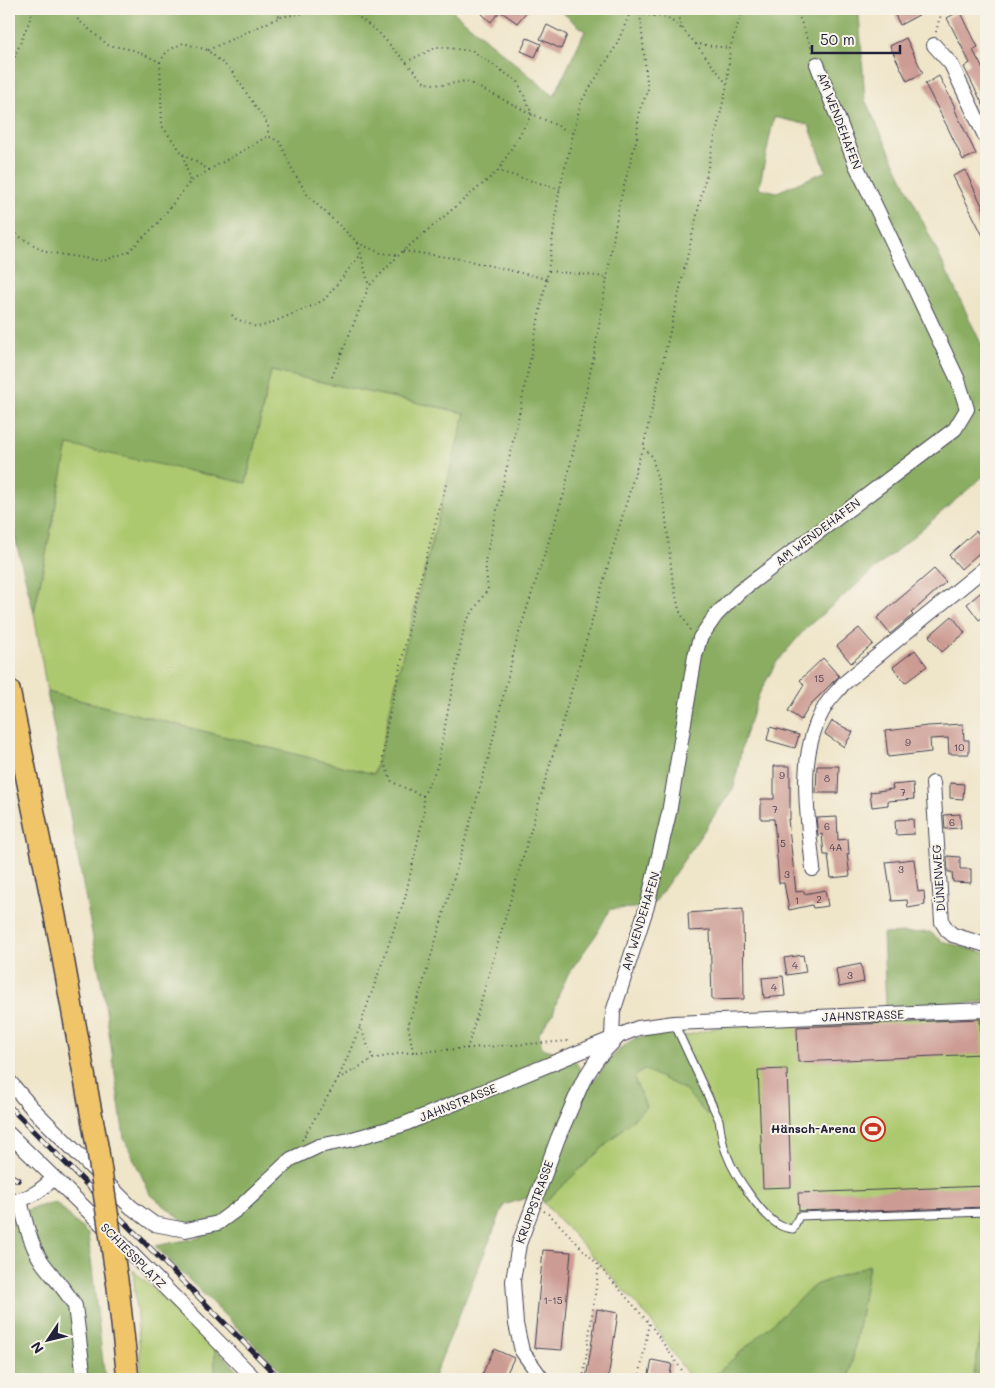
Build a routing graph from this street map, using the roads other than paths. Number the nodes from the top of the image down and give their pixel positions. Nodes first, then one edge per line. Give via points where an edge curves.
1 (934, 46) road end
2 (817, 64) road end
3 (986, 138) edge
4 (986, 567) edge
5 (9, 690) edge
6 (933, 783) dead end
7 (813, 869) dead end
8 (986, 945) edge
9 (986, 1010) edge
10 (674, 1023) junction
11 (616, 1037) junction
12 (9, 1081) edge
13 (9, 1134) edge
14 (54, 1178) junction
15 (14, 1201) edge
16 (986, 1212) edge
17 (84, 1379) edge
18 (128, 1379) edge
19 (255, 1379) edge
20 (542, 1379) edge

1 - 3 street via 951,64
2 - 11 street, AM WENDEHAFEN via 856,166 958,380 967,409 955,429 739,592 716,615 700,638 669,813 647,906 613,1012
4 - 7 street via 843,684 826,705 808,747 805,782
5 - 18 main road, bridge via 98,1151
6 - 8 street, DÜNENWEG via 942,922 952,935
9 - 10 street, JAHNSTRASSE
10 - 11 street, JAHNSTRASSE via 638,1028
10 - 16 lane via 719,1120 726,1154 736,1174 761,1208 782,1227 793,1228 799,1216
11 - 12 street, JAHNSTRASSE via 402,1125 318,1146 291,1160 218,1223 186,1230 154,1224 131,1207
11 - 20 street, KRUPPSTRASSE via 584,1081 558,1138 519,1244 513,1281 516,1324 522,1351
13 - 14 street, SCHIESSPLATZ
14 - 15 street via 41,1191
14 - 19 street, SCHIESSPLATZ
15 - 17 street via 35,1249 75,1306

